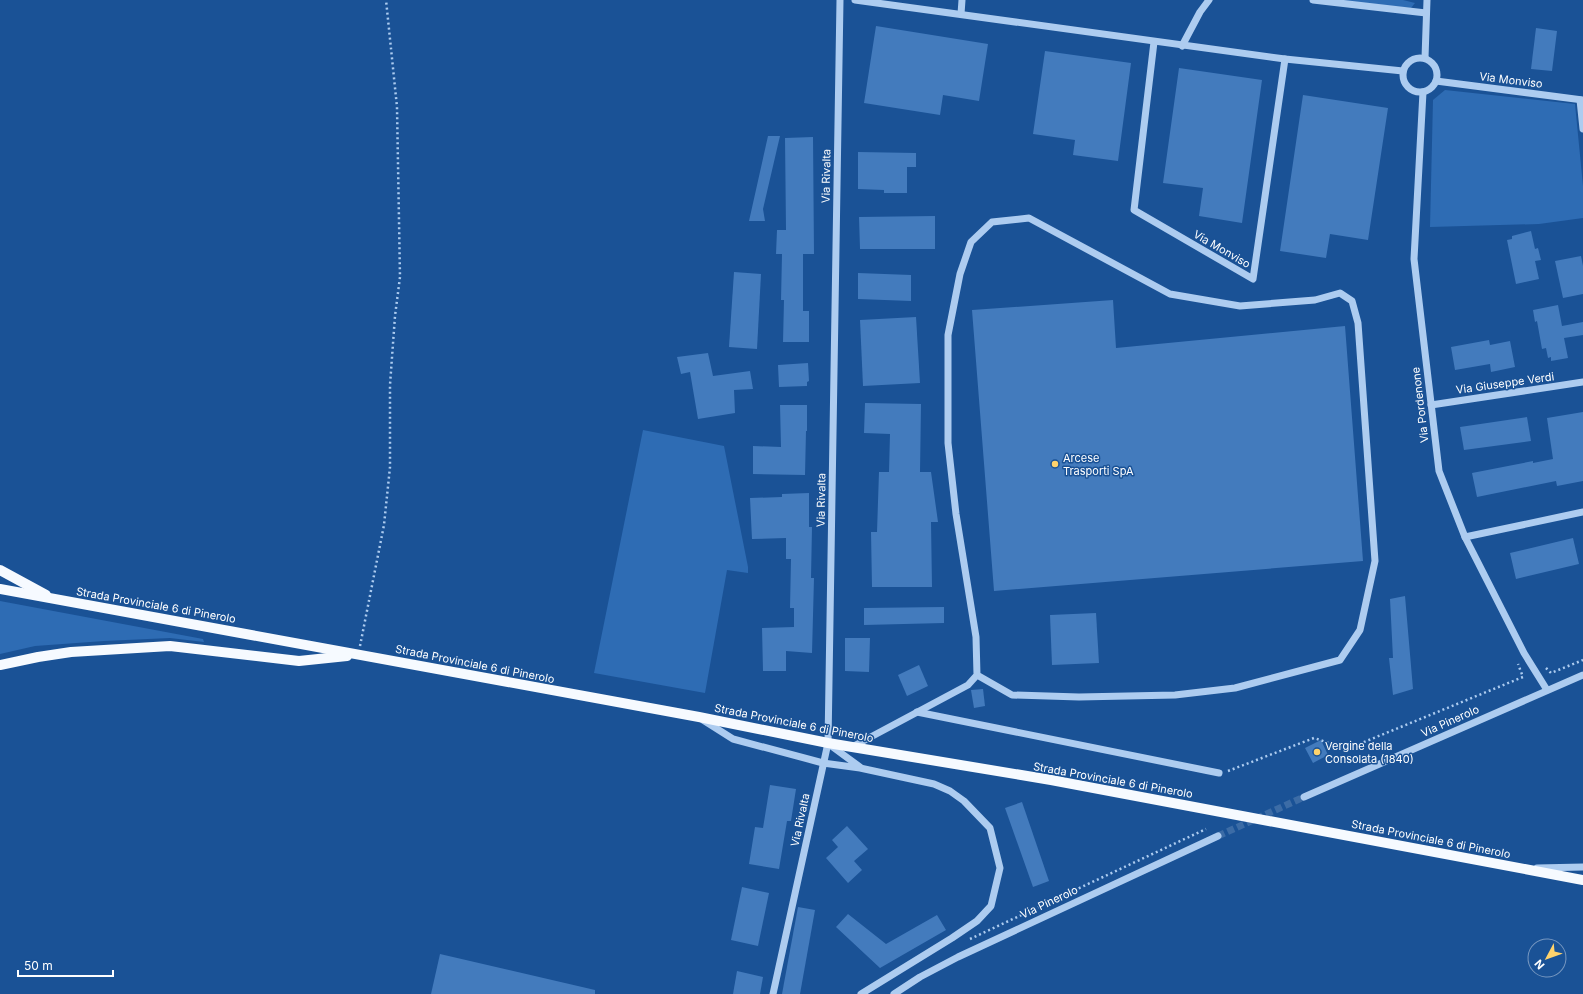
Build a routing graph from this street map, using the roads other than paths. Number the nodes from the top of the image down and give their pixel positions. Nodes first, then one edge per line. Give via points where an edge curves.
1 (840, 0) edge
2 (855, 0) edge
3 (962, 0) edge
4 (1208, 0) edge
5 (1313, 0) edge
6 (1427, 0) edge
7 (1426, 13) junction
8 (961, 14) junction
9 (1154, 42) junction
10 (1182, 46) junction
11 (1424, 58) junction
12 (1285, 59) junction
13 (1403, 71) junction
14 (1436, 81) junction
15 (1423, 92) junction
16 (1581, 100) edge
17 (1583, 129) edge
18 (1583, 382) edge
19 (1431, 405) junction
20 (1583, 512) edge
21 (1465, 537) junction
22 (0, 570) edge
23 (0, 589) edge
24 (53, 599) junction
25 (359, 654) junction
26 (0, 665) edge
27 (977, 675) junction
28 (1583, 675) edge
29 (1547, 690) junction
30 (918, 712) junction
31 (699, 718) junction
32 (828, 743) junction
33 (852, 747) junction
34 (823, 763) junction
35 (860, 768) junction
36 (1219, 773) road end
37 (1304, 798) tunnel mouth
38 (1218, 836) tunnel mouth
39 (1583, 867) edge
40 (1522, 868) junction
41 (1583, 880) edge
42 (773, 994) edge
43 (861, 994) edge
44 (894, 994) edge

1 - 32 street, Via Rivalta
2 - 8 street
3 - 8 street
4 - 10 street
5 - 7 street
6 - 7 street
7 - 11 street
8 - 9 street
9 - 10 street
9 - 12 street, Via Monviso via 1134,210 1252,279
10 - 12 street
11 - 13 street via 1409,62
11 - 14 street via 1430,61 1436,70
12 - 13 street
13 - 15 street via 1407,87
14 - 15 street
14 - 16 street, Via Monviso
15 - 19 street, Via Pordenone via 1414,259
16 - 17 street
18 - 19 street, Via Giuseppe Verdi
19 - 21 street, Via Pordenone via 1439,471
20 - 21 street
21 - 29 street, Via Pordenone via 1524,652
22 - 24 main road
23 - 24 main road, Strada Provinciale 6 di Pinerolo
24 - 25 main road, Strada Provinciale 6 di Pinerolo
25 - 26 main road via 299,661 170,646 71,652 38,656
25 - 31 main road, Strada Provinciale 6 di Pinerolo
27 - 27 street via 976,637 956,514 948,443 948,335 960,274 971,242 992,222 1029,218 1170,294 1240,306 1315,300 1340,292 1352,301 1358,323 1375,561 1360,630 1340,660 1235,688 1175,695 1012,695
27 - 30 street via 968,685
28 - 29 street, Via Pinerolo
29 - 37 street, Via Pinerolo
30 - 33 street
30 - 36 street
31 - 32 main road, Strada Provinciale 6 di Pinerolo
31 - 34 street via 733,739
32 - 33 main road, Strada Provinciale 6 di Pinerolo
32 - 34 street, Via Rivalta
32 - 35 street
33 - 40 main road, Strada Provinciale 6 di Pinerolo via 1051,780
34 - 35 street
34 - 42 street, Via Rivalta
35 - 43 street via 934,784 950,791 964,801 990,828 1000,868 991,906 976,921
38 - 44 street, Via Pinerolo via 958,957
39 - 40 street
40 - 41 main road, Strada Provinciale 6 di Pinerolo

